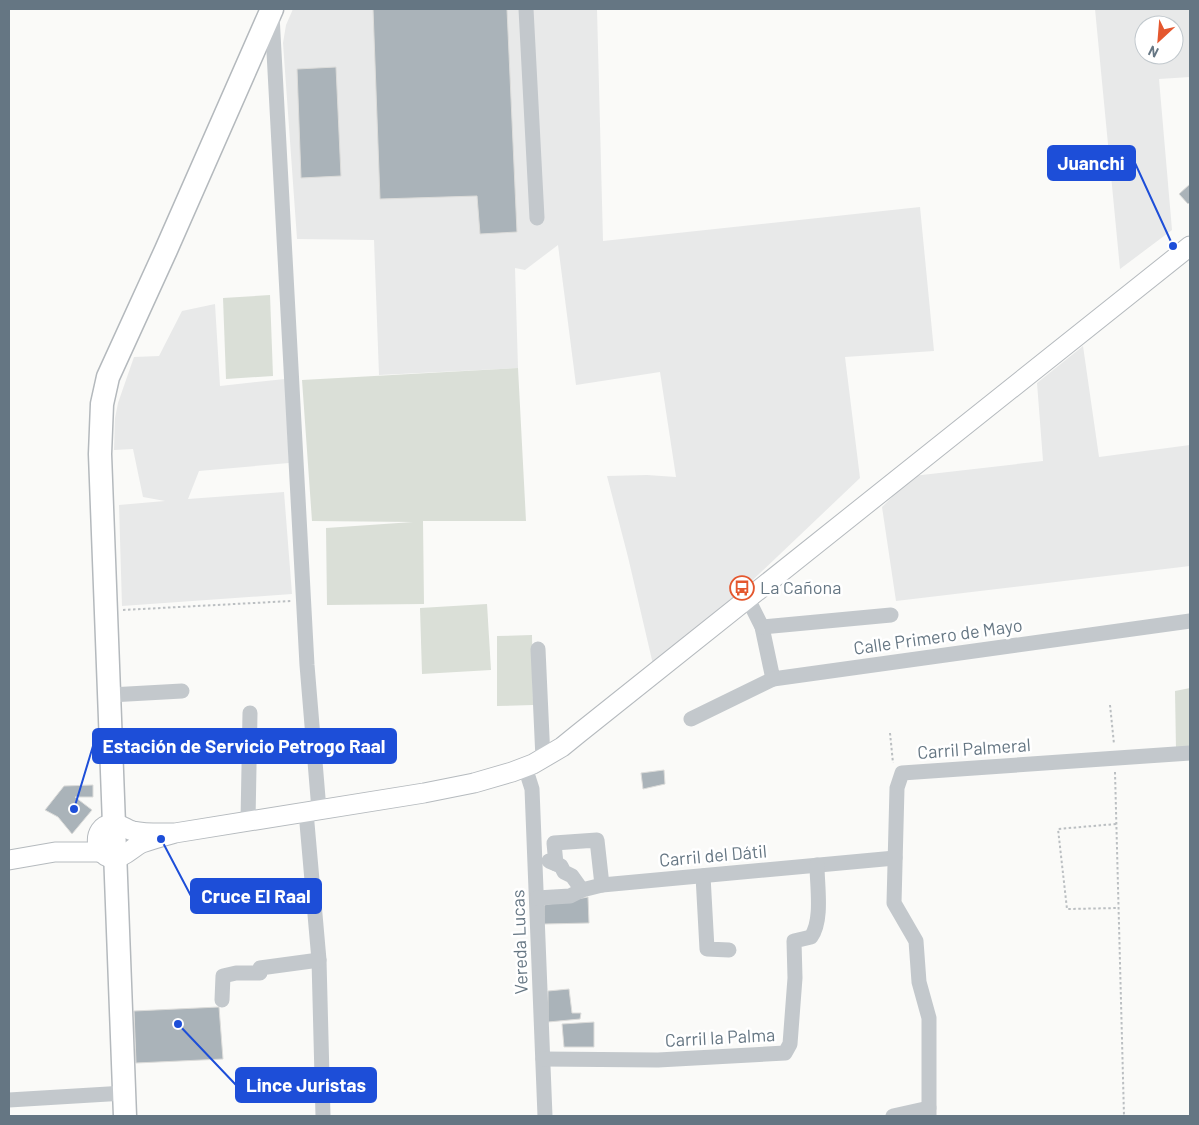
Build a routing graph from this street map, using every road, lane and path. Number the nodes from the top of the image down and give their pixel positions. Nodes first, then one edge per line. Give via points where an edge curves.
1 (526, 9) edge
2 (272, 10) edge
3 (537, 218) dead end
4 (1190, 246) edge
5 (748, 599) junction
6 (304, 600) junction
7 (106, 611) junction
8 (891, 614) dead end
9 (1190, 621) edge
10 (762, 627) junction
11 (538, 649) dead end
12 (773, 679) junction
13 (182, 691) dead end
14 (110, 695) junction
15 (1110, 704) dead end
16 (250, 713) dead end
17 (691, 719) dead end
18 (890, 733) dead end
19 (1190, 753) edge
20 (543, 758) junction
21 (1115, 758) junction
22 (525, 767) junction
23 (897, 788) junction
24 (312, 811) junction
25 (248, 821) junction
26 (1116, 824) junction
27 (114, 828) junction
28 (175, 833) junction
29 (55, 852) junction
30 (115, 854) junction
31 (535, 856) junction
32 (895, 858) junction
33 (9, 860) edge
34 (556, 864) junction
35 (817, 866) junction
36 (703, 876) junction
37 (602, 885) junction
38 (582, 890) junction
39 (537, 898) junction
40 (1118, 908) junction
41 (729, 950) dead end
42 (319, 960) junction
43 (222, 1000) dead end
44 (543, 1060) junction
45 (125, 1093) junction
46 (9, 1100) edge
47 (929, 1112) edge
48 (125, 1116) edge
49 (323, 1116) edge
50 (545, 1116) edge
51 (893, 1116) edge
52 (1124, 1116) edge

1 - 3 street
2 - 6 street
2 - 7 highway via 108,377 102,404 100,454
4 - 5 main road
5 - 10 street
5 - 20 main road
6 - 7 path
6 - 24 street
7 - 14 highway
8 - 10 street
9 - 12 street, Calle Primero de Mayo
10 - 12 street
11 - 20 street
12 - 17 street, Calle Primero de Mayo
13 - 14 street
14 - 27 highway
15 - 21 path
16 - 25 street
18 - 23 path
19 - 21 street, Carril Palmeral
20 - 22 main road
21 - 23 street, Carril Palmeral via 902,773
21 - 26 path
22 - 24 main road via 432,792
22 - 31 street, Vereda Lucas via 532,789
23 - 32 street
24 - 25 main road
24 - 42 street
25 - 28 main road
26 - 40 path
26 - 40 path via 1058,829 1067,909
27 - 28 main road
27 - 29 main road
27 - 30 highway
28 - 30 main road
29 - 30 main road
29 - 33 main road
30 - 45 highway
31 - 34 street
31 - 39 street, Vereda Lucas
32 - 35 street, Carril del Dátil
32 - 47 street via 894,903 916,940 919,982 929,1018
34 - 37 street via 554,843 597,840
34 - 38 street via 572,876
35 - 36 street, Carril del Dátil
35 - 44 street, Carril la Palma via 818,918 815,931 811,937 794,941 790,1044 785,1053 658,1060
36 - 37 street, Carril del Dátil
36 - 41 street via 707,949
37 - 38 street, Carril del Dátil
38 - 39 street, Carril del Dátil via 570,896
39 - 44 street, Vereda Lucas
40 - 52 path
42 - 43 street via 260,968 260,973 223,976
42 - 49 street
44 - 50 street, Vereda Lucas
45 - 46 street
45 - 48 highway
47 - 51 street

